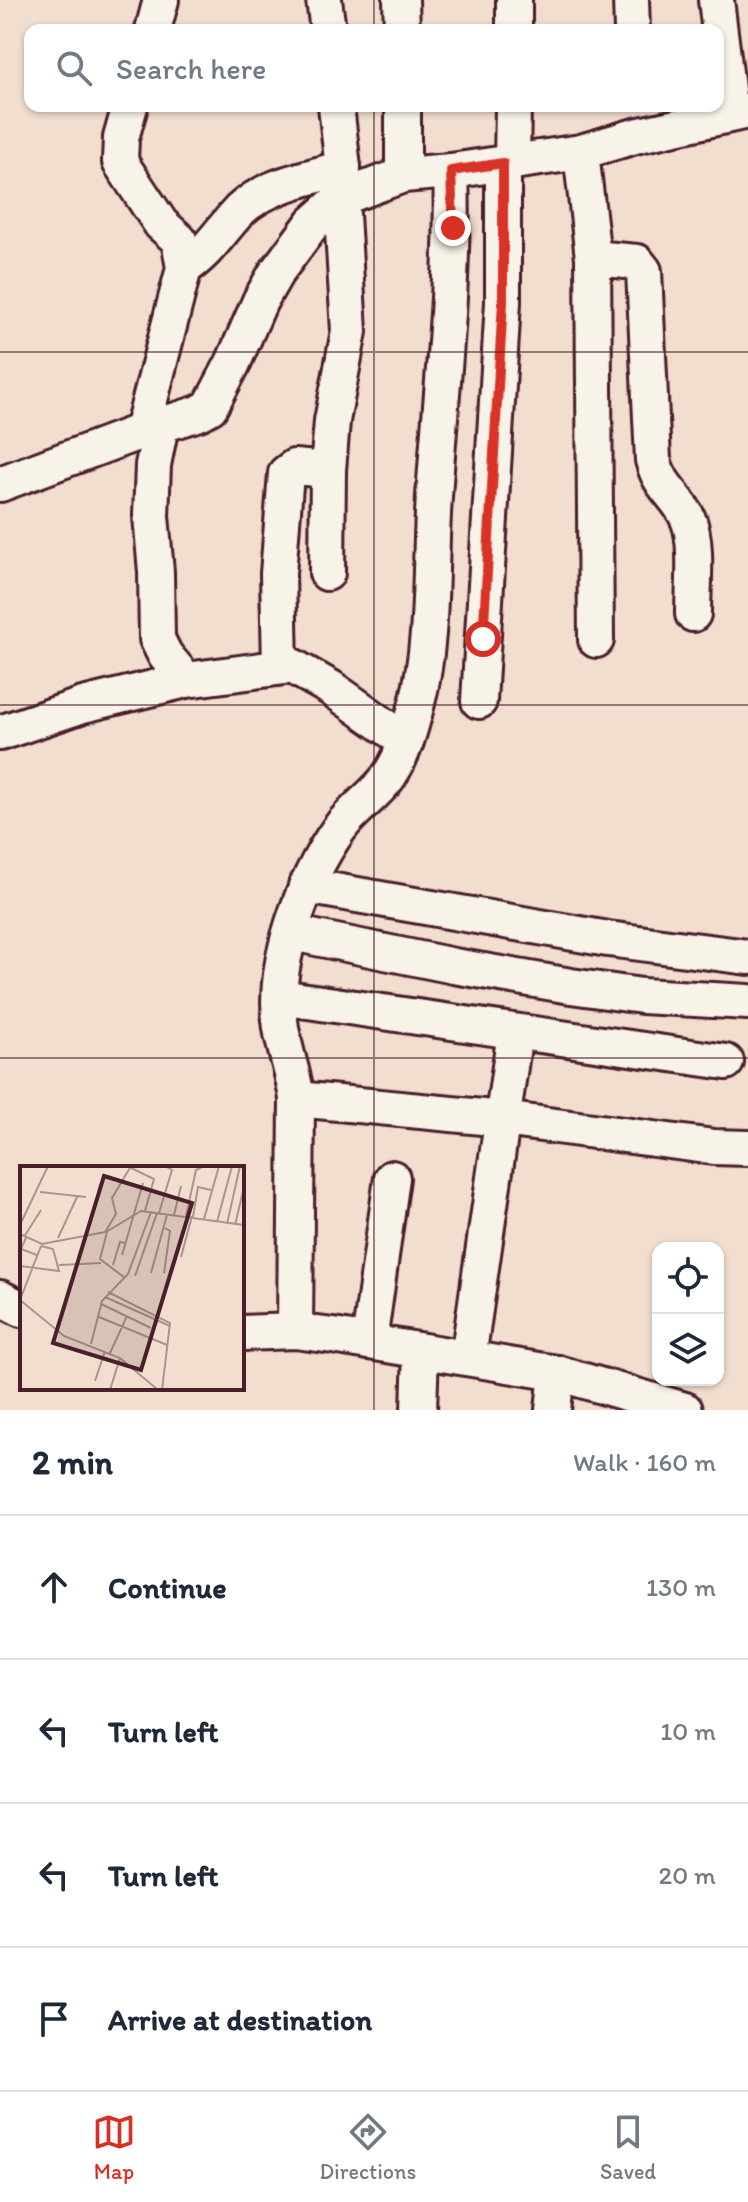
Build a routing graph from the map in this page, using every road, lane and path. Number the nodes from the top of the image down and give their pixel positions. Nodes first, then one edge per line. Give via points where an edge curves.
1 (161, 0) edge
2 (324, 0) edge
3 (401, 0) edge
4 (514, 0) edge
5 (631, 0) edge
6 (716, 0) edge
7 (155, 24) edge
8 (327, 24) edge
9 (402, 24) edge
10 (514, 24) edge
11 (632, 24) edge
12 (721, 24) edge
13 (724, 39) edge
14 (128, 112) edge
15 (336, 112) edge
16 (403, 112) edge
17 (512, 112) edge
18 (739, 112) edge
19 (634, 121) edge
20 (581, 152) junction
21 (508, 162) junction
22 (451, 171) junction
23 (403, 175) junction
24 (342, 183) junction
25 (593, 258) junction
26 (184, 268) junction
27 (151, 428) junction
28 (328, 470) junction
29 (0, 484) edge
30 (327, 573) dead end
31 (693, 614) dead end
32 (596, 640) dead end
33 (280, 666) junction
34 (186, 680) junction
35 (479, 701) dead end
36 (0, 733) edge
37 (406, 741) junction
38 (306, 886) junction
39 (292, 933) junction
40 (748, 957) edge
41 (280, 997) junction
42 (748, 1002) edge
43 (515, 1032) junction
44 (726, 1062) dead end
45 (297, 1099) junction
46 (503, 1119) junction
47 (748, 1148) edge
48 (392, 1178) dead end
49 (0, 1298) edge
50 (20, 1308) edge
51 (295, 1331) junction
52 (244, 1333) edge
53 (369, 1342) junction
54 (421, 1351) junction
55 (468, 1358) junction
56 (557, 1373) junction
57 (419, 1410) edge
58 (553, 1410) edge
59 (685, 1410) edge

1 - 7 street
2 - 8 street
3 - 9 street
4 - 10 street
5 - 11 street
6 - 12 street
13 - 18 street
14 - 26 street via 120,162 161,224 179,240
15 - 24 street
16 - 23 street
17 - 21 street
18 - 19 street
19 - 20 street
20 - 21 street
20 - 25 street
21 - 22 street
21 - 35 street
22 - 23 street
22 - 37 street via 453,228 429,620 425,663
23 - 24 street
24 - 26 street via 260,195
24 - 27 street via 276,273 210,407
24 - 28 street via 349,331
25 - 31 street via 637,262 644,271 653,460 664,488 689,520
25 - 32 street
26 - 27 street
27 - 29 street
27 - 34 street via 157,639
28 - 30 street
28 - 33 street via 294,467 286,473 278,574
33 - 34 street
33 - 37 street via 312,676
34 - 36 street via 83,705
37 - 38 street via 389,776 341,826
38 - 39 street
38 - 40 street via 608,939
39 - 41 street
39 - 42 street via 586,988
41 - 43 street
41 - 45 street via 281,1028
43 - 44 street
43 - 46 street
45 - 46 street
45 - 51 street
46 - 47 street
46 - 55 street
48 - 53 street
49 - 50 street
51 - 52 street
51 - 53 street
53 - 54 street
54 - 55 street
54 - 57 street
55 - 56 street
56 - 58 street
56 - 59 street

